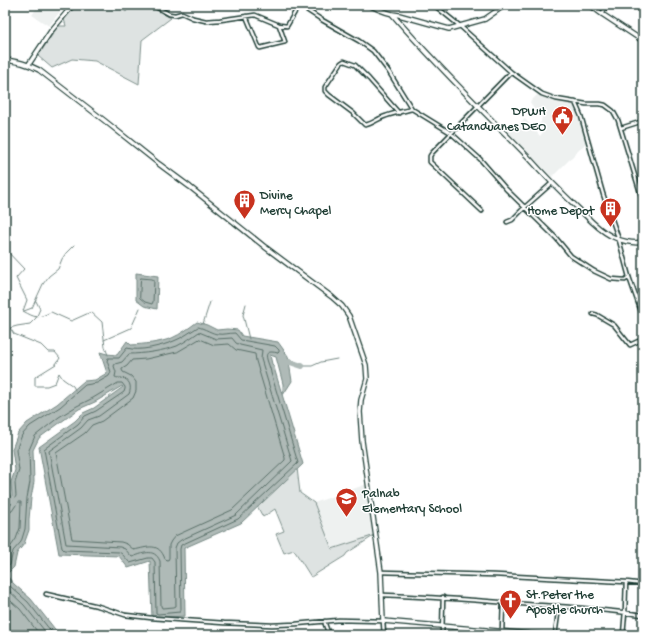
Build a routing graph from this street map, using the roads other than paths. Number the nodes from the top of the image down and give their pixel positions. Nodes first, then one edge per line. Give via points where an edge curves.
1 (73, 5) edge
2 (153, 5) edge
3 (301, 5) edge
4 (370, 5) edge
5 (434, 5) edge
6 (505, 5) edge
7 (590, 5) edge
8 (607, 5) edge
9 (392, 14) junction
10 (602, 14) junction
11 (246, 16) junction
12 (279, 26) junction
13 (460, 26) junction
14 (643, 41) edge
15 (5, 60) edge
16 (29, 64) junction
17 (511, 72) junction
18 (575, 102) junction
19 (477, 106) junction
20 (412, 109) junction
21 (399, 112) junction
22 (643, 121) edge
23 (620, 128) junction
24 (451, 134) junction
25 (552, 183) junction
26 (643, 202) edge
27 (524, 207) junction
28 (482, 212) dead end
29 (507, 222) dead end
30 (619, 240) junction
31 (643, 242) edge
32 (629, 277) junction
33 (593, 314) dead end
34 (643, 317) edge
35 (643, 339) edge
36 (381, 572) junction
37 (626, 582) junction
38 (643, 584) edge
39 (46, 594) dead end
40 (383, 595) junction
41 (443, 597) junction
42 (503, 602) junction
43 (559, 606) junction
44 (625, 612) junction
45 (643, 615) edge
46 (325, 620) junction
47 (383, 621) junction
48 (442, 626) junction
49 (502, 631) junction
50 (509, 633) edge
51 (329, 635) edge
52 (384, 635) edge
53 (442, 635) edge
54 (543, 635) edge
55 (556, 635) edge
56 (623, 635) edge

1 - 16 street via 51,31
2 - 11 street via 169,14 182,13 206,21
3 - 12 street via 286,26
3 - 20 street via 372,51 389,72
4 - 9 street
5 - 13 street
6 - 13 street via 486,19
7 - 10 street
8 - 10 street
9 - 13 street via 449,29
9 - 19 street
10 - 14 street
11 - 12 street via 255,15
11 - 12 street via 260,48 284,42
13 - 17 street
15 - 16 street
16 - 36 street via 332,297 349,316 366,365 367,379 360,412 362,441
17 - 18 street via 542,94
17 - 19 street
18 - 23 street via 605,105 616,115
18 - 30 street
19 - 24 street
19 - 25 street
20 - 21 street
20 - 24 street
21 - 21 street via 355,65 344,61 325,86 325,91 329,95 365,125
22 - 23 street
23 - 26 street
24 - 27 street via 480,159
24 - 28 street via 432,153 430,162
25 - 27 street
25 - 30 street via 597,226
27 - 29 street
27 - 32 street via 571,256 611,279 625,280
30 - 31 street
30 - 32 street
32 - 34 street
33 - 35 street via 614,325 630,345
36 - 37 street
36 - 40 street
37 - 38 street
37 - 44 street
39 - 46 street via 125,615 152,618 272,625
40 - 41 street
40 - 47 street
41 - 42 street
41 - 48 street
42 - 43 street
42 - 49 street
43 - 44 street
43 - 55 street
44 - 45 street
44 - 56 street
46 - 47 street
46 - 51 street
47 - 48 street
47 - 52 street
48 - 49 street
48 - 53 street
49 - 50 street
50 - 54 street

